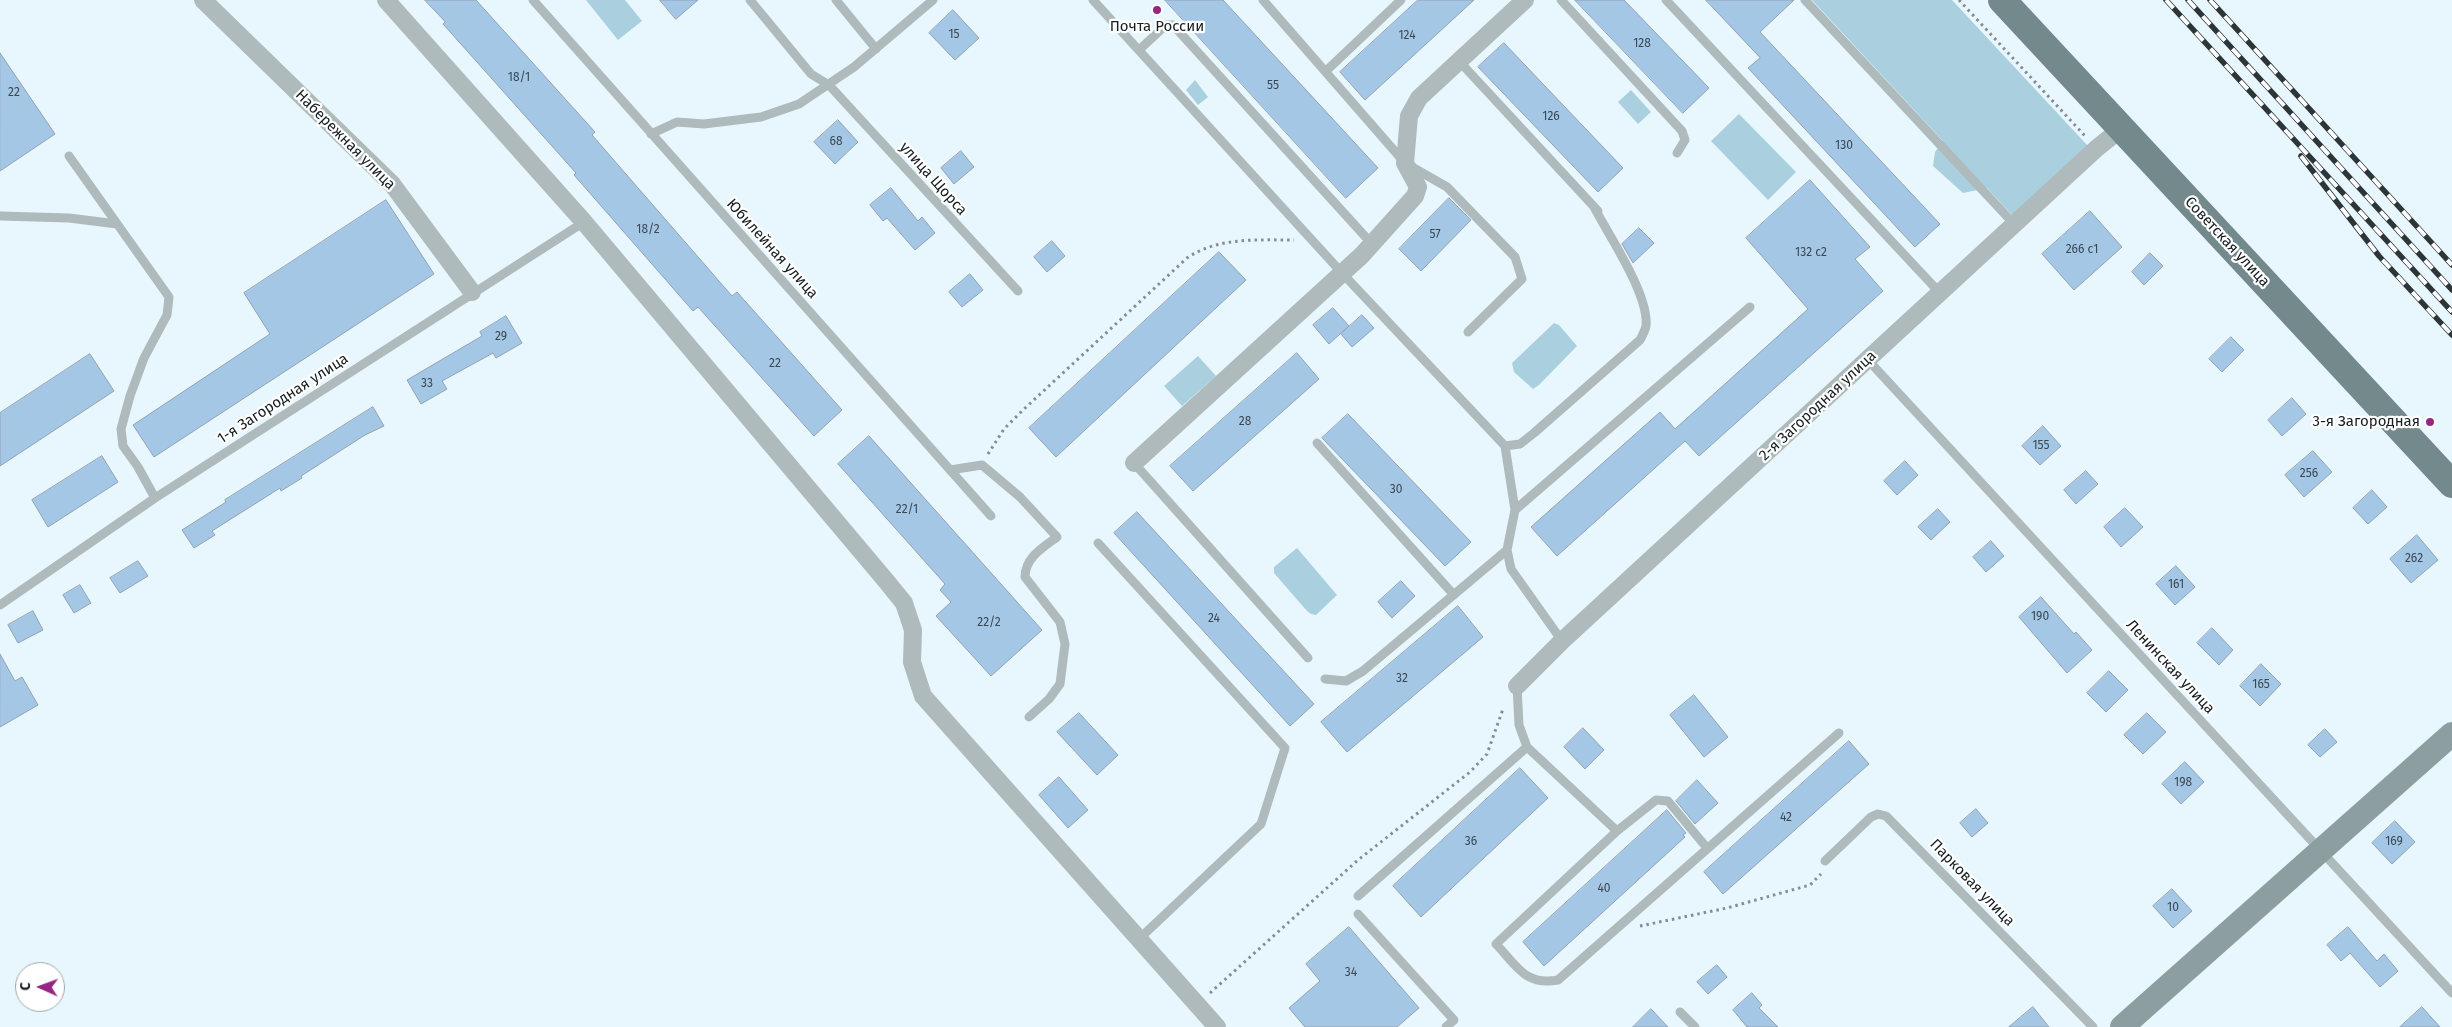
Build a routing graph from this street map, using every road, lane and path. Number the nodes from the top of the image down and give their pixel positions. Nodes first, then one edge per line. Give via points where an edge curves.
1 (202, 0) edge
2 (386, 0) edge
3 (533, 0) edge
4 (750, 0) edge
5 (836, 0) edge
6 (933, 0) edge
7 (1093, 0) edge
8 (1263, 0) edge
9 (1402, 0) edge
10 (1526, 0) edge
11 (1561, 0) edge
12 (1666, 0) edge
13 (1805, 0) edge
14 (1959, 0) edge
15 (2002, 0) edge
16 (876, 49) junction
17 (1139, 50) junction
18 (1460, 61) junction
19 (1326, 71) junction
20 (829, 86) junction
21 (2122, 128) junction
22 (651, 134) junction
23 (2097, 148) junction
24 (1677, 153) dead end
25 (69, 156) dead end
26 (1405, 162) junction
27 (0, 216) edge
28 (584, 222) junction
29 (117, 224) junction
30 (2015, 225) junction
31 (1312, 241) junction
32 (1372, 244) junction
33 (1342, 273) junction
34 (1018, 291) dead end
35 (472, 292) junction
36 (1940, 294) junction
37 (1750, 307) dead end
38 (1468, 332) dead end
39 (1868, 360) junction
40 (1317, 443) dead end
41 (1505, 446) junction
42 (1134, 463) joint
43 (982, 465) junction
44 (950, 470) junction
45 (2452, 484) edge
46 (155, 498) junction
47 (1515, 510) junction
48 (990, 516) dead end
49 (1098, 543) dead end
50 (1507, 550) junction
51 (1454, 595) junction
52 (0, 605) edge
53 (1562, 641) junction
54 (1308, 658) dead end
55 (1325, 679) dead end
56 (1517, 686) junction
57 (1029, 717) dead end
58 (1838, 733) dead end
59 (2452, 734) edge
60 (1527, 747) junction
61 (1618, 831) junction
62 (1707, 848) junction
63 (2321, 851) junction
64 (1825, 861) joint
65 (1358, 896) dead end
66 (1358, 914) dead end
67 (1613, 930) junction
68 (1139, 939) junction
69 (2452, 993) edge
70 (1197, 1005) junction
71 (1680, 1012) dead end
72 (1217, 1027) edge
73 (1446, 1027) edge
74 (1695, 1027) edge
75 (2093, 1027) edge
76 (2122, 1027) edge

1 - 35 street, Набережная улица via 392,184
2 - 28 street
3 - 22 lane, Юбилейная улица
4 - 20 lane, улица Щорса via 811,74
5 - 16 lane
6 - 16 lane
7 - 17 lane
8 - 19 lane
9 - 19 lane
10 - 18 street
11 - 24 lane via 1682,131 1685,140
12 - 36 lane
13 - 30 lane
14 - 23 path
15 - 21 main road, Советская улица
16 - 20 lane
17 - 31 lane
17 - 32 lane via 1166,24 1172,25
18 - 26 street via 1420,98 1409,116
18 - 41 lane via 1596,209 1637,286 1646,315 1646,328 1640,340 1520,444
19 - 26 lane
20 - 22 lane via 798,104 761,117 704,124 677,122
20 - 34 lane, улица Щорса
21 - 23 street, 2-я Загородная улица
21 - 45 main road, Советская улица
22 - 44 lane, Юбилейная улица
23 - 30 street, 2-я Загородная улица
25 - 29 lane
26 - 32 street via 1418,187 1415,196
26 - 38 lane via 1447,187 1515,257 1520,268 1522,279
27 - 29 lane via 70,218
28 - 35 lane, 1-я Загородная улица
28 - 68 street via 904,603 913,630 912,662 923,696
29 - 46 lane via 169,297 167,314 144,358 121,429 123,446
30 - 36 street, 2-я Загородная улица
31 - 33 lane
31 - 43 path via 1232,241 1196,252 1023,410 1004,429
32 - 33 street
33 - 41 lane
33 - 42 street
35 - 46 lane, 1-я Загородная улица
36 - 39 street, 2-я Загородная улица
37 - 47 lane
39 - 53 street, 2-я Загородная улица
39 - 63 lane, Ленинская улица
40 - 51 lane
41 - 47 lane
42 - 54 lane
43 - 44 lane
43 - 57 lane via 1020,497 1057,537 1025,566 1025,577 1060,622 1065,644 1060,684
44 - 48 lane, Юбилейная улица
46 - 52 lane, 1-я Загородная улица
47 - 50 lane
49 - 68 lane via 1285,748 1261,824
50 - 51 lane
50 - 53 lane via 1511,569
51 - 55 lane via 1363,671 1346,681
53 - 56 street, 2-я Загородная улица
56 - 60 lane via 1519,726
56 - 70 path via 1505,704 1487,754 1470,772 1358,860
58 - 62 lane
59 - 63 main road
60 - 61 lane
60 - 65 lane
61 - 62 lane via 1656,800 1668,801
61 - 67 lane via 1496,944 1528,978 1546,982 1558,980
62 - 67 lane
63 - 69 lane, Ленинская улица
63 - 76 main road
64 - 67 path via 1820,875 1810,885 1728,908
64 - 75 lane, Парковая улица via 1872,817 1878,814 1886,816
66 - 73 lane via 1454,1020
68 - 70 street
70 - 72 street
71 - 74 lane

